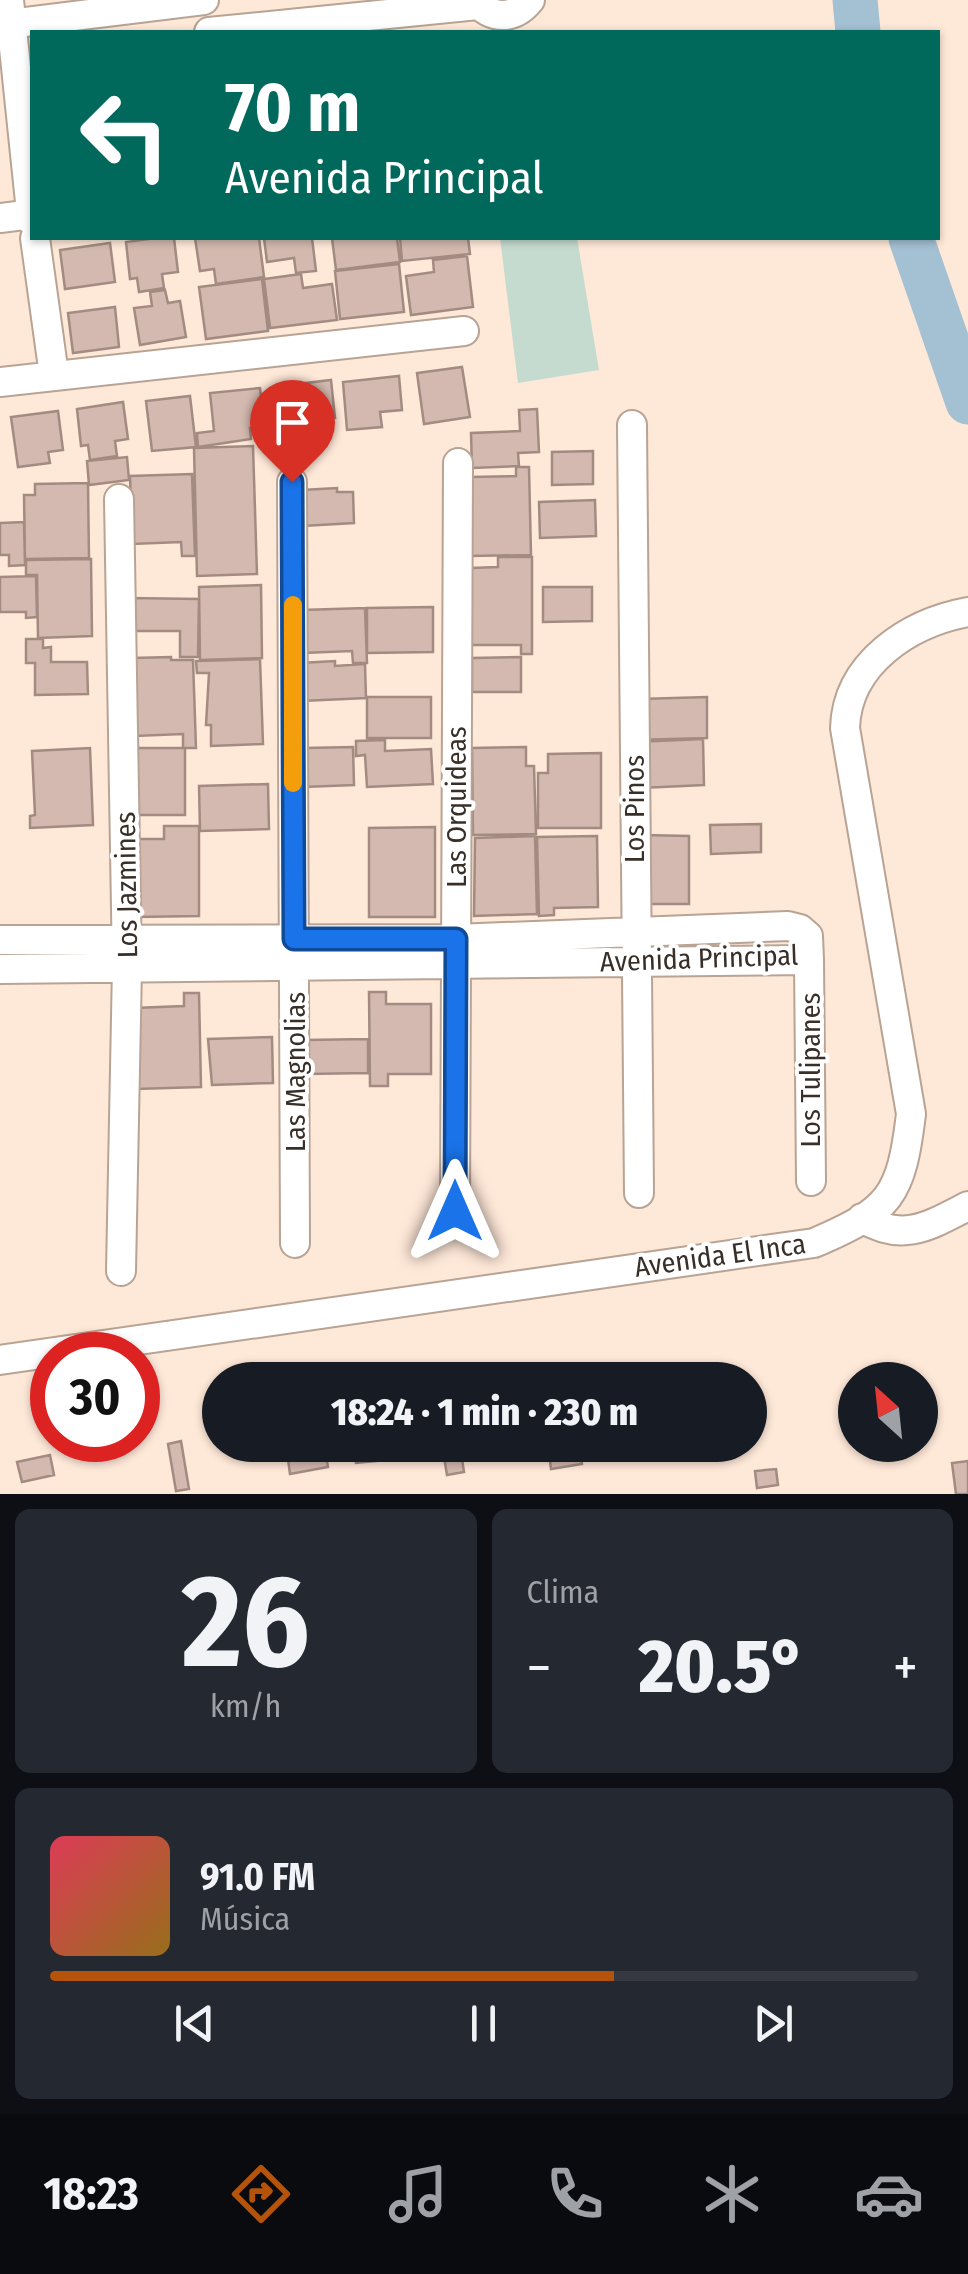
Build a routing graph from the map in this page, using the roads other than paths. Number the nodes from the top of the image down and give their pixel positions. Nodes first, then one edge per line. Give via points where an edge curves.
1 (204, 0) edge
2 (219, 0) edge
3 (530, 0) edge
4 (477, 2) edge
5 (7, 16) edge
6 (216, 30) edge
7 (233, 30) edge
8 (16, 57) edge
9 (30, 196) edge
10 (30, 216) edge
11 (0, 218) edge
12 (35, 240) edge
13 (464, 331) dead end
14 (54, 374) junction
15 (0, 382) edge
16 (632, 426) dead end
17 (458, 464) dead end
18 (292, 482) dead end
19 (120, 499) dead end
20 (968, 612) edge
21 (0, 940) edge
22 (636, 948) junction
23 (456, 951) junction
24 (294, 952) junction
25 (127, 953) junction
26 (809, 960) joint
27 (0, 969) edge
28 (811, 1181) dead end
29 (639, 1193) dead end
30 (968, 1206) edge
31 (455, 1211) dead end
32 (862, 1218) junction
33 (295, 1242) dead end
34 (121, 1271) dead end
35 (0, 1360) edge

1 - 5 street
2 - 6 street
3 - 4 street via 506,16 486,12
4 - 7 street
5 - 8 street
8 - 9 street
10 - 11 street
12 - 14 street
13 - 14 street
14 - 15 street
16 - 22 street, Los Pinos
17 - 23 street, Las Orquideas
18 - 24 street, Las Magnolias
19 - 25 street, Los Jazmines
20 - 32 street, Avenida El Inca via 912,629 887,647 850,691 845,707 911,1114 905,1162 889,1200
21 - 25 street, Avenida Principal
22 - 23 street, Avenida Principal
22 - 26 street, Avenida Principal
22 - 29 street, Los Pinos
23 - 24 street, Avenida Principal
23 - 31 street, Las Orquideas
24 - 25 street, Avenida Principal
24 - 33 street, Las Magnolias
25 - 27 street, Avenida Principal
25 - 34 street, Los Jazmines
26 - 28 street, Los Tulipanes
30 - 32 street via 907,1232
32 - 35 street, Avenida El Inca via 814,1243

